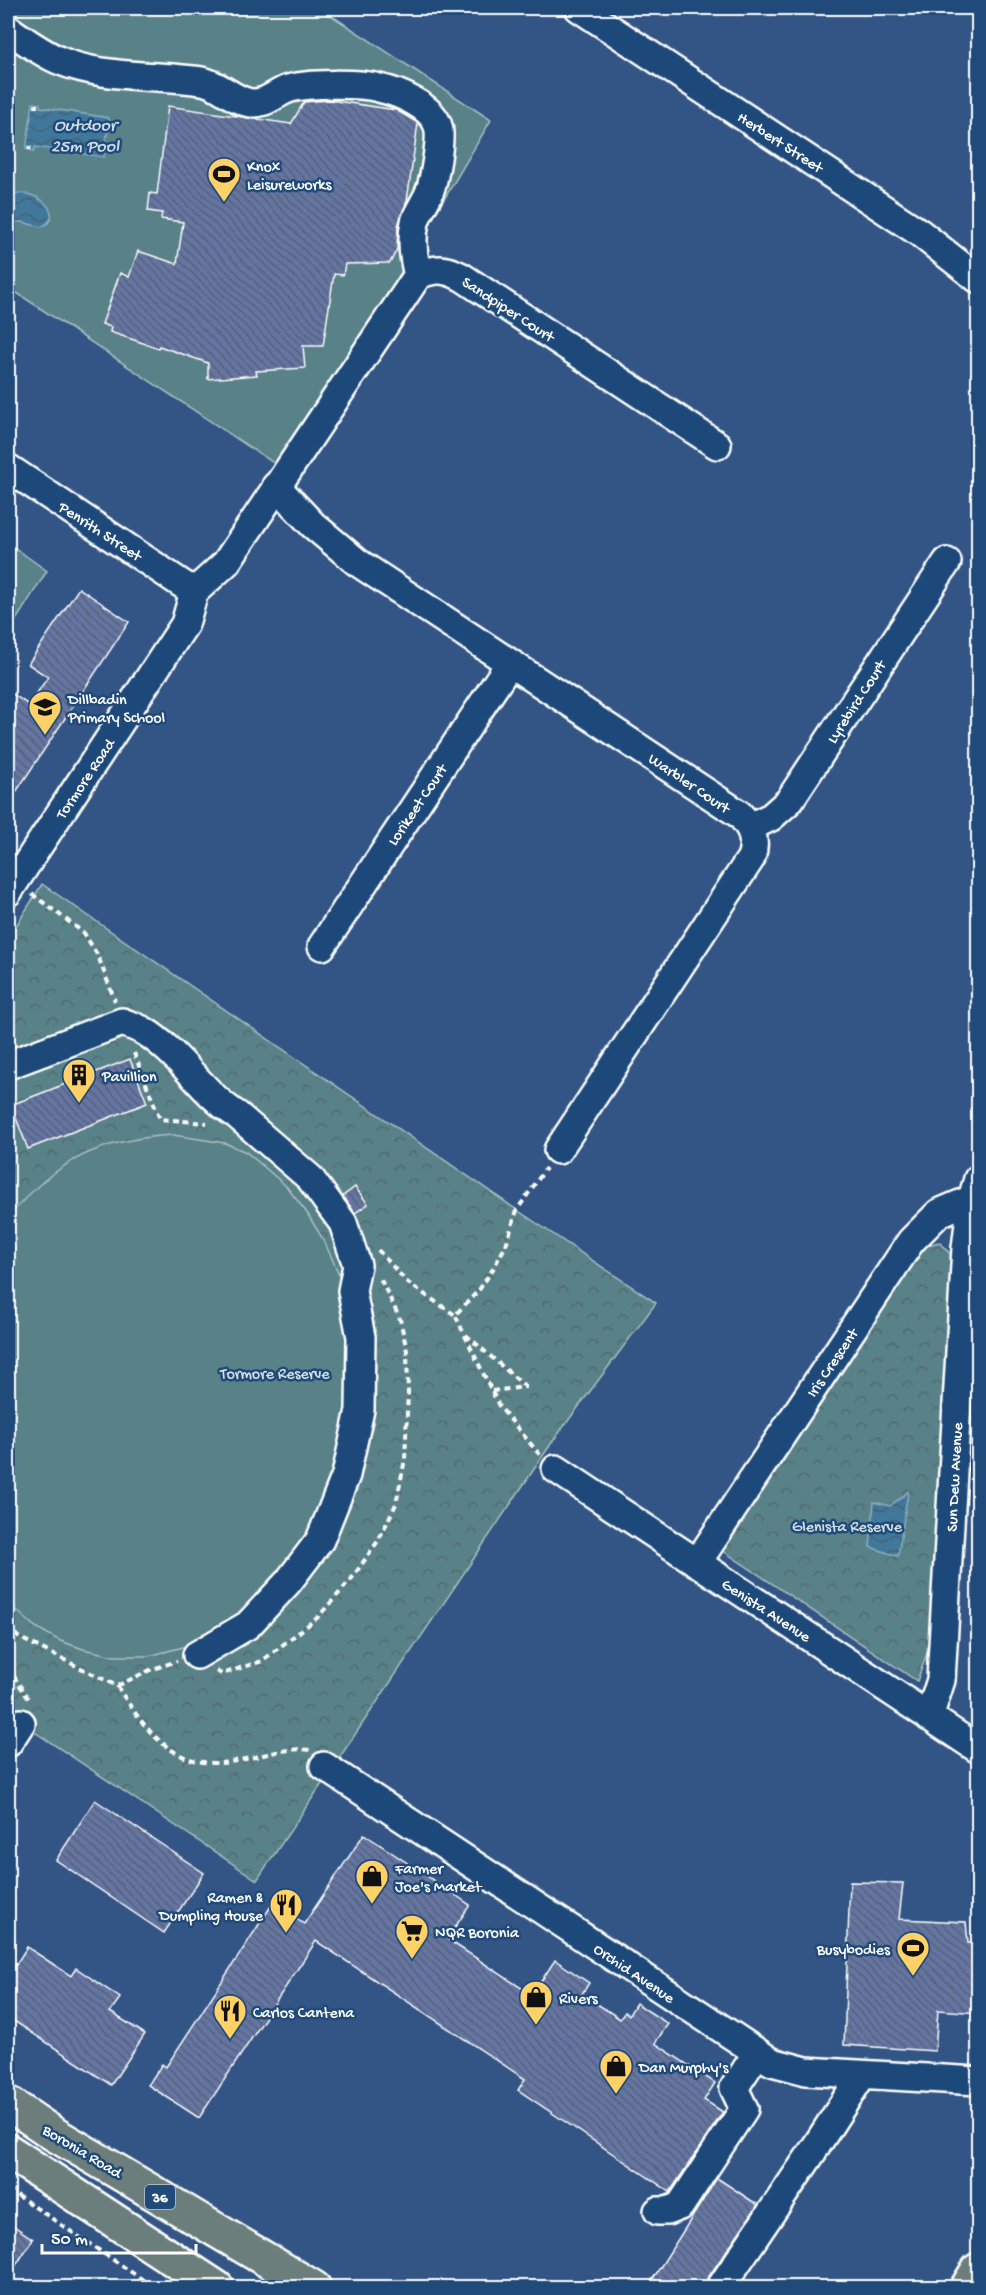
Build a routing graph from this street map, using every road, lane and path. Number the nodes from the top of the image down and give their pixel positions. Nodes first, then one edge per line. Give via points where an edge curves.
1 (579, 8) edge
2 (8, 29) edge
3 (418, 275) junction
4 (978, 279) edge
5 (717, 445) dead end
6 (8, 468) edge
7 (270, 495) junction
8 (947, 562) dead end
9 (194, 592) junction
10 (510, 663) junction
11 (750, 826) junction
12 (8, 892) edge
13 (322, 946) dead end
14 (8, 1065) edge
15 (558, 1150) joint
16 (975, 1189) edge
17 (343, 1223) junction
18 (455, 1315) junction
19 (465, 1334) junction
20 (492, 1391) junction
21 (556, 1469) joint
22 (697, 1563) junction
23 (8, 1626) edge
24 (197, 1654) joint
25 (8, 1667) edge
26 (117, 1686) junction
27 (929, 1717) junction
28 (14, 1733) edge
29 (978, 1749) edge
30 (319, 1758) joint
31 (757, 2053) junction
32 (862, 2075) junction
33 (978, 2081) edge
34 (8, 2103) edge
35 (8, 2151) edge
36 (8, 2189) edge
37 (658, 2211) dead end
38 (978, 2270) edge
39 (308, 2286) edge
40 (155, 2288) edge
41 (217, 2288) edge
42 (720, 2288) edge
43 (967, 2288) edge

1 - 4 street, Herbert Street via 920,233
2 - 3 street via 42,52 70,64 114,73 204,82 248,102 262,103 288,89 331,85 378,87 423,108 439,127 433,183 414,224 413,254
3 - 5 street, Sandpiper Court via 435,268 462,277
3 - 7 street
6 - 9 street, Penrith Street
7 - 9 street via 226,563
7 - 10 street, Warbler Court via 357,562
8 - 11 street, Lyrebird Court via 789,801 771,817
9 - 12 street, Tormore Road via 185,624
10 - 11 street, Warbler Court via 739,814
10 - 13 street, Lorikeet Court
11 - 15 street via 754,844 751,858
14 - 17 street via 122,1022 144,1031 224,1107 310,1178
15 - 18 path via 517,1210 493,1269
16 - 22 street, Iris Crescent via 939,1213 911,1241
16 - 27 street, Sun Dew Avenue via 966,1248 941,1680
17 - 18 path via 373,1244 408,1282
17 - 24 street via 357,1265 352,1291 361,1337 360,1410 346,1475 320,1540 288,1582 248,1625
18 - 19 path
19 - 20 path
19 - 20 path via 526,1387
20 - 21 path via 506,1415
21 - 22 street, Genista Avenue
22 - 27 street, Genista Avenue
23 - 26 path via 18,1637
24 - 26 path
25 - 28 path via 31,1703
26 - 30 path via 160,1743 186,1759 218,1763 284,1750
27 - 29 street, Genista Avenue
30 - 31 street, Orchid Avenue
31 - 32 street, Orchid Avenue via 789,2068
31 - 37 street via 734,2088 744,2109 680,2206
32 - 33 street, Orchid Avenue
32 - 42 street
34 - 39 main road, Boronia Road / 36
35 - 41 main road
36 - 40 path
38 - 43 main road

